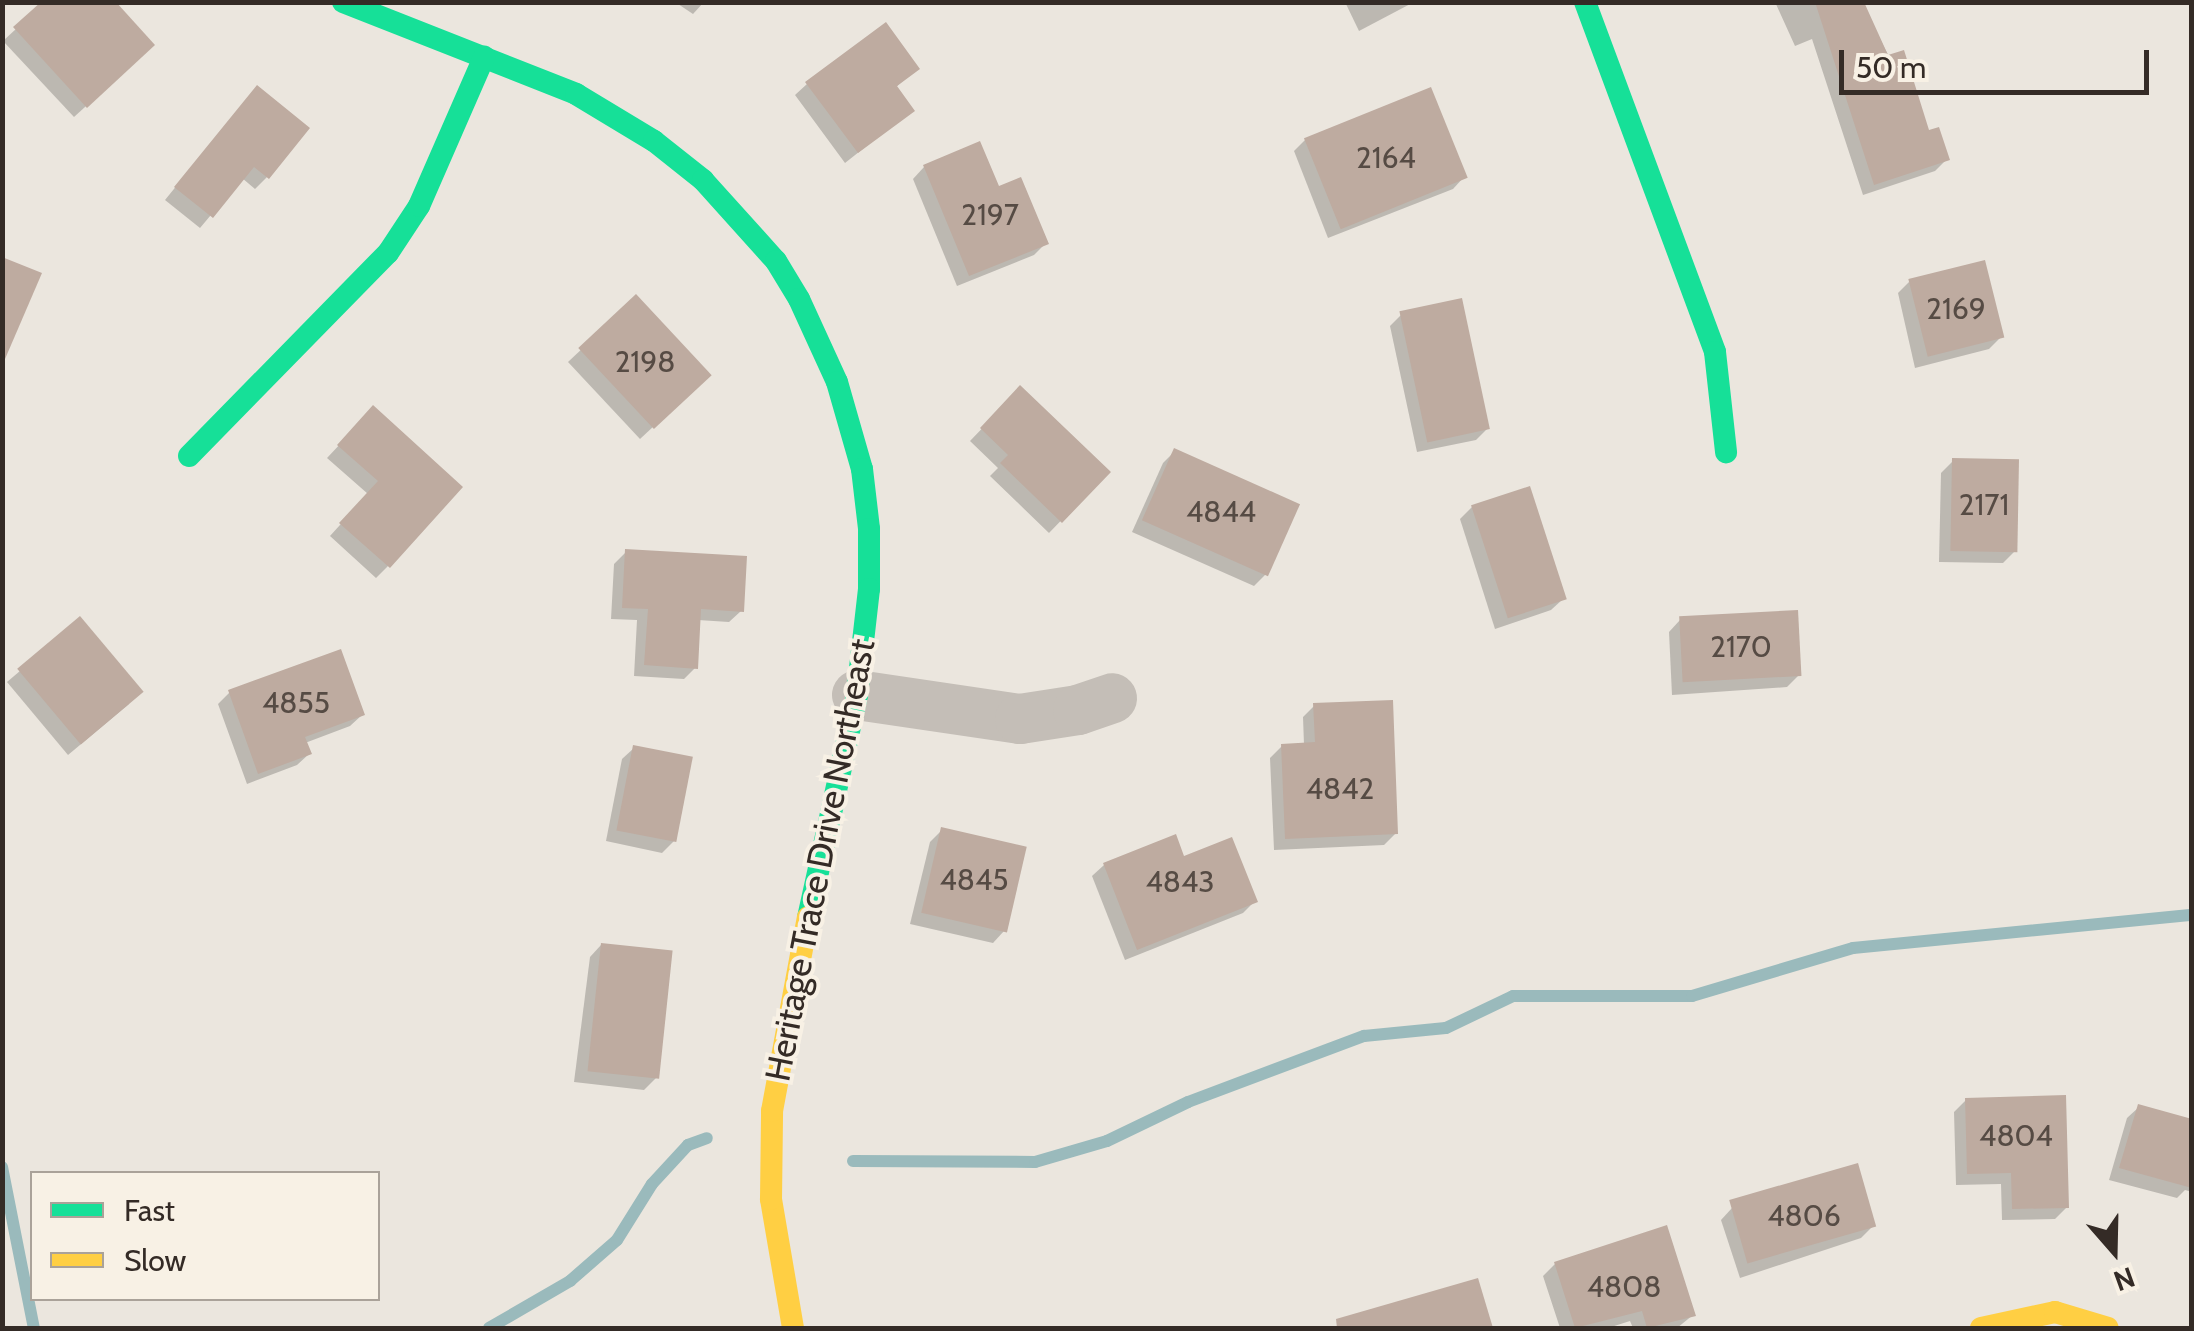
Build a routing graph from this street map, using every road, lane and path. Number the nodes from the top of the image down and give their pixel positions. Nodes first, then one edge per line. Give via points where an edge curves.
1 (343, 2) edge
2 (1585, 2) edge
3 (484, 58) junction
4 (1726, 452) dead end
5 (189, 456) dead end
6 (857, 695) junction
7 (1112, 698) dead end
8 (793, 1328) edge
9 (1982, 1328) edge
10 (2108, 1328) edge

1 - 3 street, Heritage Trace Drive Northeast
2 - 4 street via 1716,352
3 - 5 street via 418,206 388,253
3 - 6 street, Heritage Trace Drive Northeast via 576,94 654,141 744,220 799,298 838,382 862,469 869,589
6 - 7 street via 1020,719
6 - 8 street, Heritage Trace Drive Northeast via 772,1111 771,1199
9 - 10 street via 2056,1312

